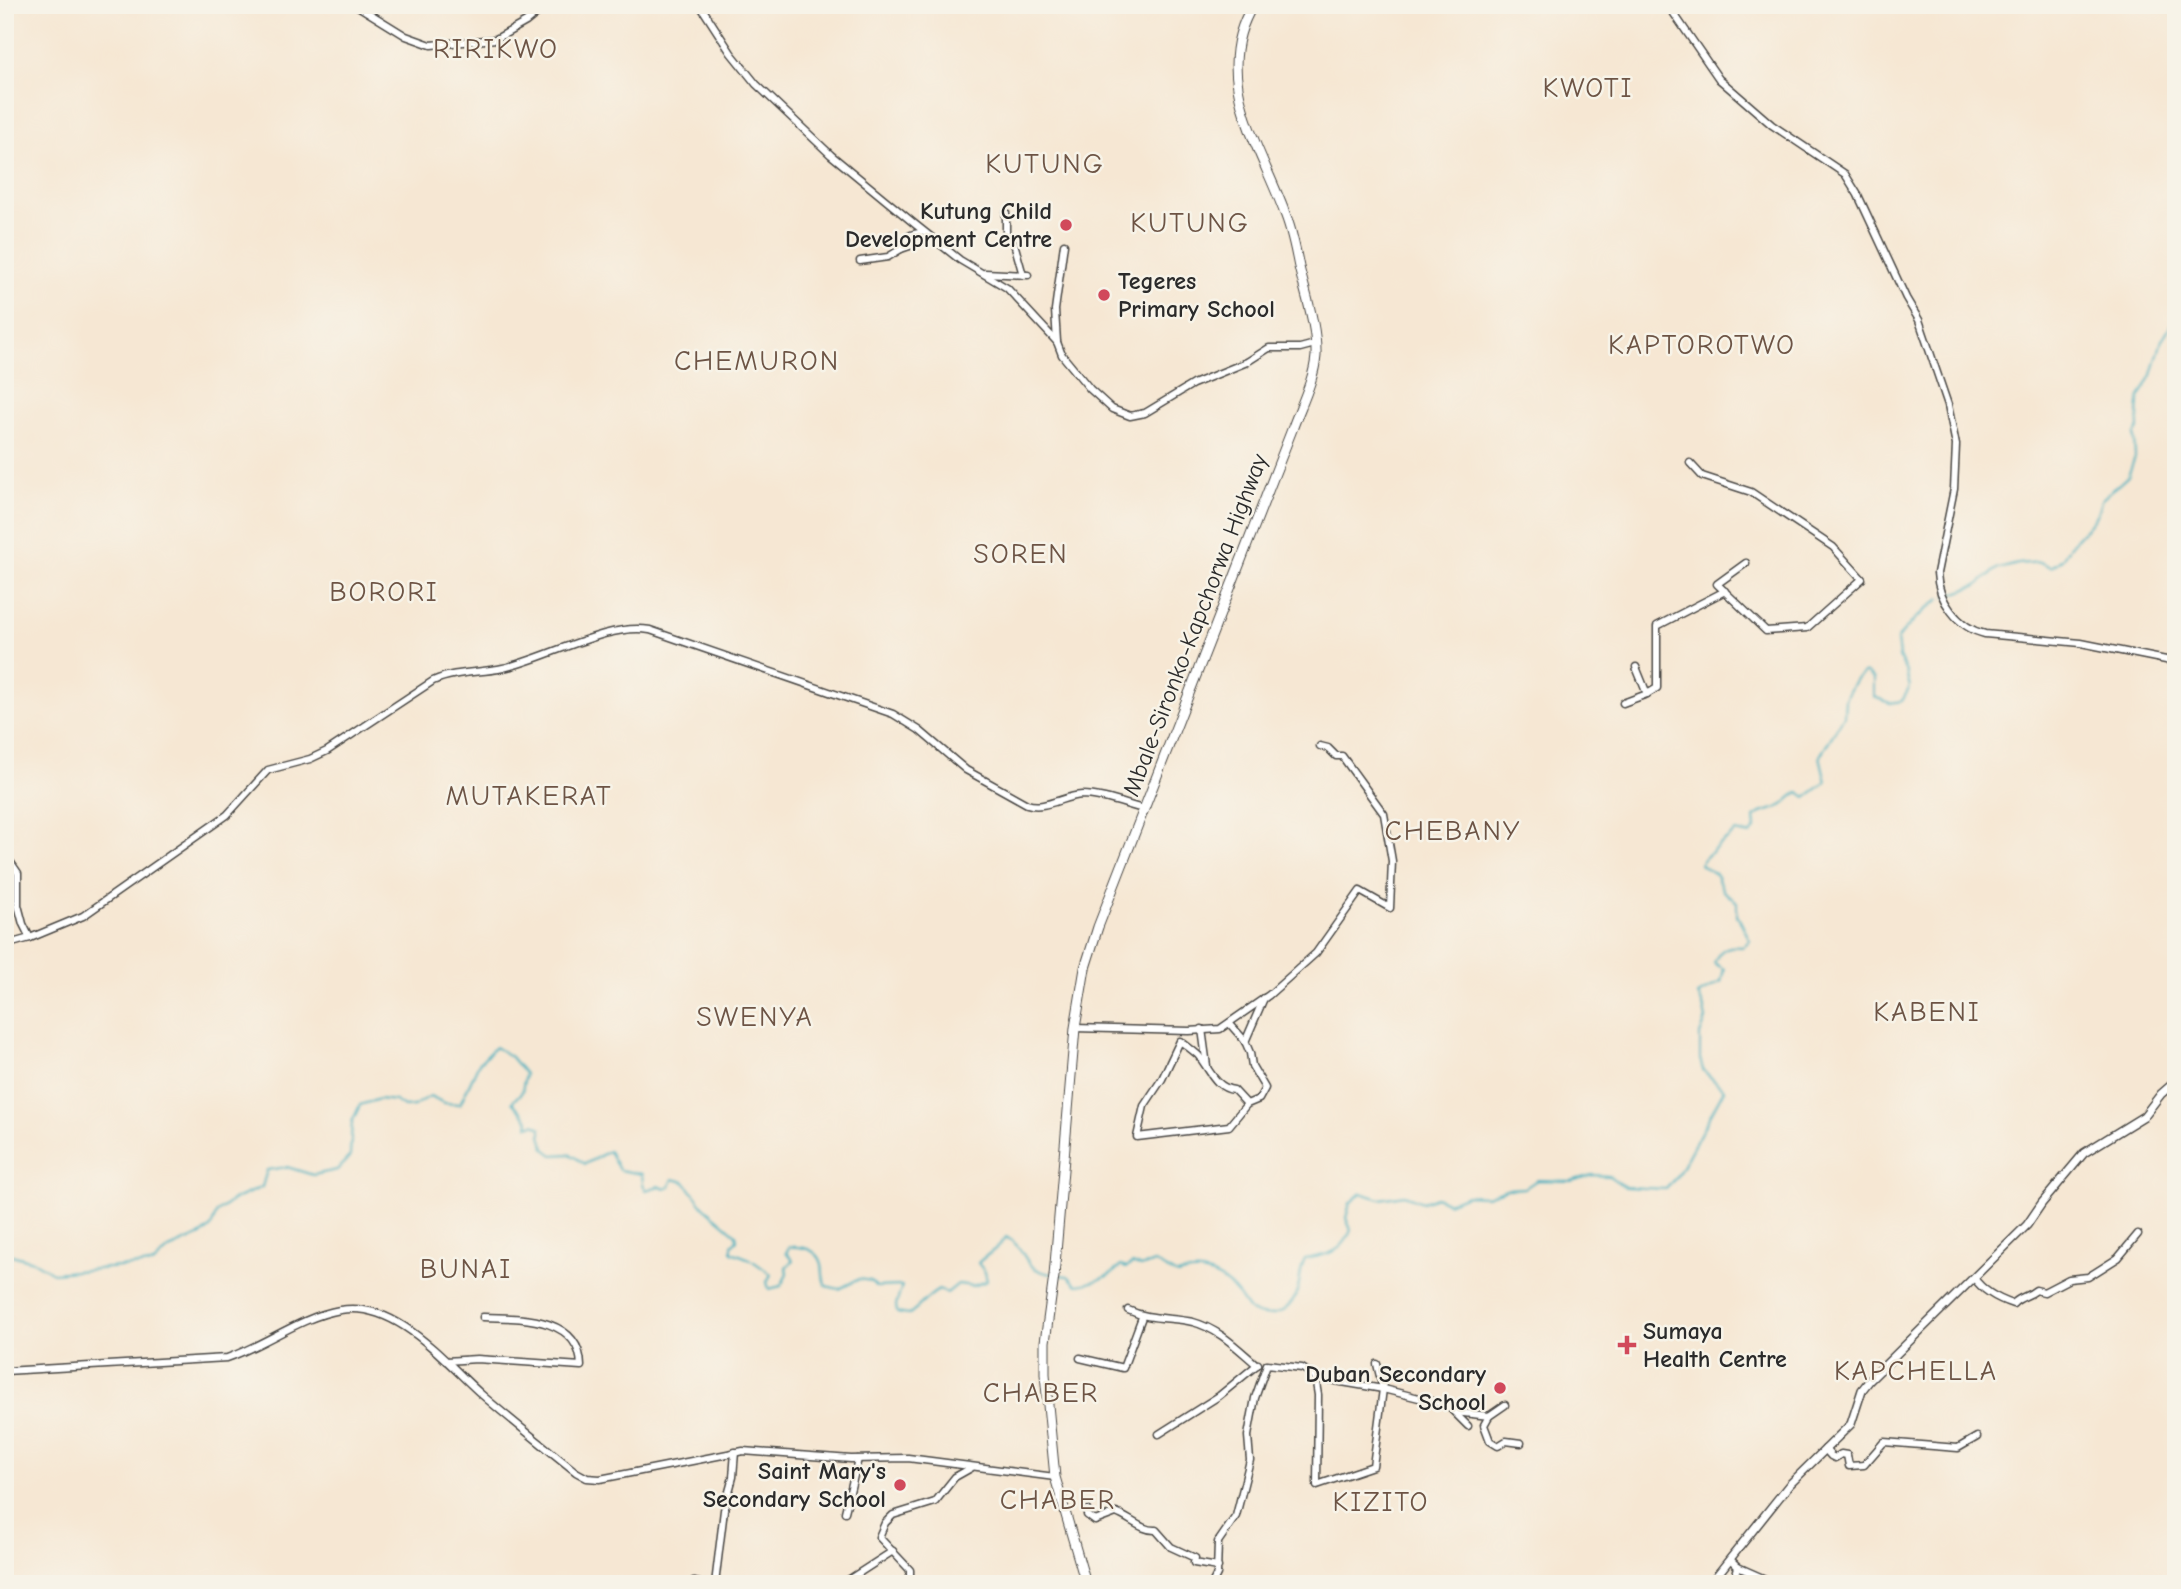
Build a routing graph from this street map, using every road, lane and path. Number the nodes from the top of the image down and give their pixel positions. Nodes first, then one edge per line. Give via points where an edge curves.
1 (356, 5) edge
2 (547, 5) edge
3 (700, 5) edge
4 (1253, 5) edge
5 (1668, 5) edge
6 (891, 205) junction
7 (1006, 213) dead end
8 (919, 233) junction
9 (927, 240) junction
10 (1064, 244) dead end
11 (901, 249) junction
12 (860, 261) dead end
13 (982, 273) junction
14 (1057, 342) junction
15 (1315, 344) junction
16 (1690, 463) dead end
17 (1746, 563) dead end
18 (1725, 592) junction
19 (2176, 662) edge
20 (1636, 667) dead end
21 (1647, 694) junction
22 (1623, 703) dead end
23 (1320, 746) dead end
24 (1143, 809) junction
25 (5, 854) edge
26 (30, 938) junction
27 (5, 945) edge
28 (1264, 998) junction
29 (1229, 1023) junction
30 (1075, 1028) junction
31 (1202, 1030) junction
32 (1245, 1042) junction
33 (1207, 1066) junction
34 (2176, 1081) edge
35 (1247, 1104) junction
36 (2138, 1234) dead end
37 (1974, 1278) junction
38 (1129, 1310) dead end
39 (483, 1317) dead end
40 (1142, 1317) junction
41 (1080, 1358) dead end
42 (446, 1361) junction
43 (1257, 1364) junction
44 (1267, 1364) junction
45 (1377, 1364) dead end
46 (5, 1371) edge
47 (1315, 1377) junction
48 (1383, 1389) junction
49 (1505, 1405) dead end
50 (1455, 1412) junction
51 (1489, 1416) junction
52 (1468, 1426) dead end
53 (1158, 1434) dead end
54 (1977, 1437) dead end
55 (1521, 1443) dead end
56 (1825, 1449) junction
57 (735, 1452) junction
58 (858, 1459) junction
59 (971, 1468) junction
60 (1055, 1477) junction
61 (1087, 1510) dead end
62 (845, 1512) dead end
63 (893, 1551) junction
64 (1730, 1559) junction
65 (1218, 1567) junction
66 (1738, 1567) junction
67 (910, 1580) dead end
68 (1772, 1582) dead end
69 (674, 1584) edge
70 (703, 1584) edge
71 (715, 1584) edge
72 (842, 1584) edge
73 (1086, 1584) edge
74 (1212, 1584) edge
75 (1710, 1584) edge
76 (1733, 1584) edge

1 - 2 street via 406,36 431,45 496,39
3 - 6 street via 756,84
4 - 15 main road, Mbale-Sironko-Kapchorwa Highway via 1237,39 1234,68 1238,96 1285,213
5 - 19 street via 1719,79 1772,125 1845,174 1919,320 1955,433 1954,489 1939,559 1939,587 1958,621 1974,632 2081,643
6 - 8 street
6 - 13 street
7 - 13 street via 1006,233 1026,275
8 - 9 street
8 - 11 street via 910,234
9 - 11 street
9 - 13 street
10 - 14 street via 1055,310
11 - 12 street via 888,257
13 - 14 street via 1016,296
14 - 15 street via 1062,355 1097,397 1130,416 1145,413 1269,348
15 - 24 main road, Mbale-Sironko-Kapchorwa Highway via 1310,382
16 - 18 street via 1702,476 1751,492 1833,547 1862,579 1807,628 1766,631
17 - 18 street via 1717,584
18 - 21 street via 1657,626 1657,688
20 - 21 street
21 - 22 street
23 - 28 street via 1342,756 1384,814 1392,861 1390,908 1360,891 1316,953
24 - 26 street via 1082,795 1030,806 966,770 893,714 650,630 627,628 520,664 433,681 327,751 268,770 227,815 148,872 83,916
24 - 30 main road, Mbale-Sironko-Kapchorwa Highway via 1085,968
25 - 26 street via 18,873 18,905
26 - 27 street
28 - 29 street
28 - 32 street
29 - 31 street via 1220,1029
29 - 32 street
30 - 31 street
30 - 60 main road, Mbale-Sironko-Kapchorwa Highway via 1045,1342
31 - 33 street
32 - 35 street via 1265,1088 1259,1099
33 - 35 street via 1212,1076
33 - 35 street via 1180,1041 1144,1107 1137,1137 1229,1126
34 - 37 street via 2144,1116 2084,1153 2027,1225
36 - 37 street via 2118,1258 2088,1277 2069,1279 2045,1292 2036,1290 2013,1304 1979,1286
37 - 56 street via 1869,1381 1851,1424
38 - 40 street
39 - 42 street via 534,1319 558,1327 574,1340 581,1366
40 - 41 street via 1123,1368
40 - 43 street via 1193,1322 1222,1335
42 - 46 street via 402,1326 382,1315 354,1309 323,1315 228,1357
42 - 57 street via 516,1424 587,1478
43 - 44 street
43 - 53 street via 1219,1396
44 - 47 street via 1302,1368
44 - 65 street via 1248,1436 1250,1460 1236,1517 1218,1542
45 - 48 street
47 - 48 street
47 - 48 street via 1317,1485 1373,1466
48 - 50 street via 1447,1405
49 - 51 street
50 - 51 street
50 - 52 street
51 - 55 street via 1484,1425 1490,1441 1499,1446 1506,1441
54 - 56 street via 1958,1448 1884,1442 1864,1465 1849,1466 1847,1455 1835,1458
56 - 64 street via 1789,1485
57 - 58 street
57 - 71 street
58 - 59 street via 908,1458
58 - 62 street
59 - 60 street
59 - 63 street via 955,1477 935,1502 893,1515 885,1523 879,1537
60 - 73 main road, Mbale-Sironko-Kapchorwa Highway
61 - 65 street via 1095,1521 1116,1513 1128,1517 1147,1531 1156,1530 1171,1546 1195,1558 1194,1563
63 - 67 street via 910,1570
63 - 72 street
64 - 66 street
64 - 75 street
65 - 74 street
66 - 68 street
66 - 76 street
69 - 70 street

